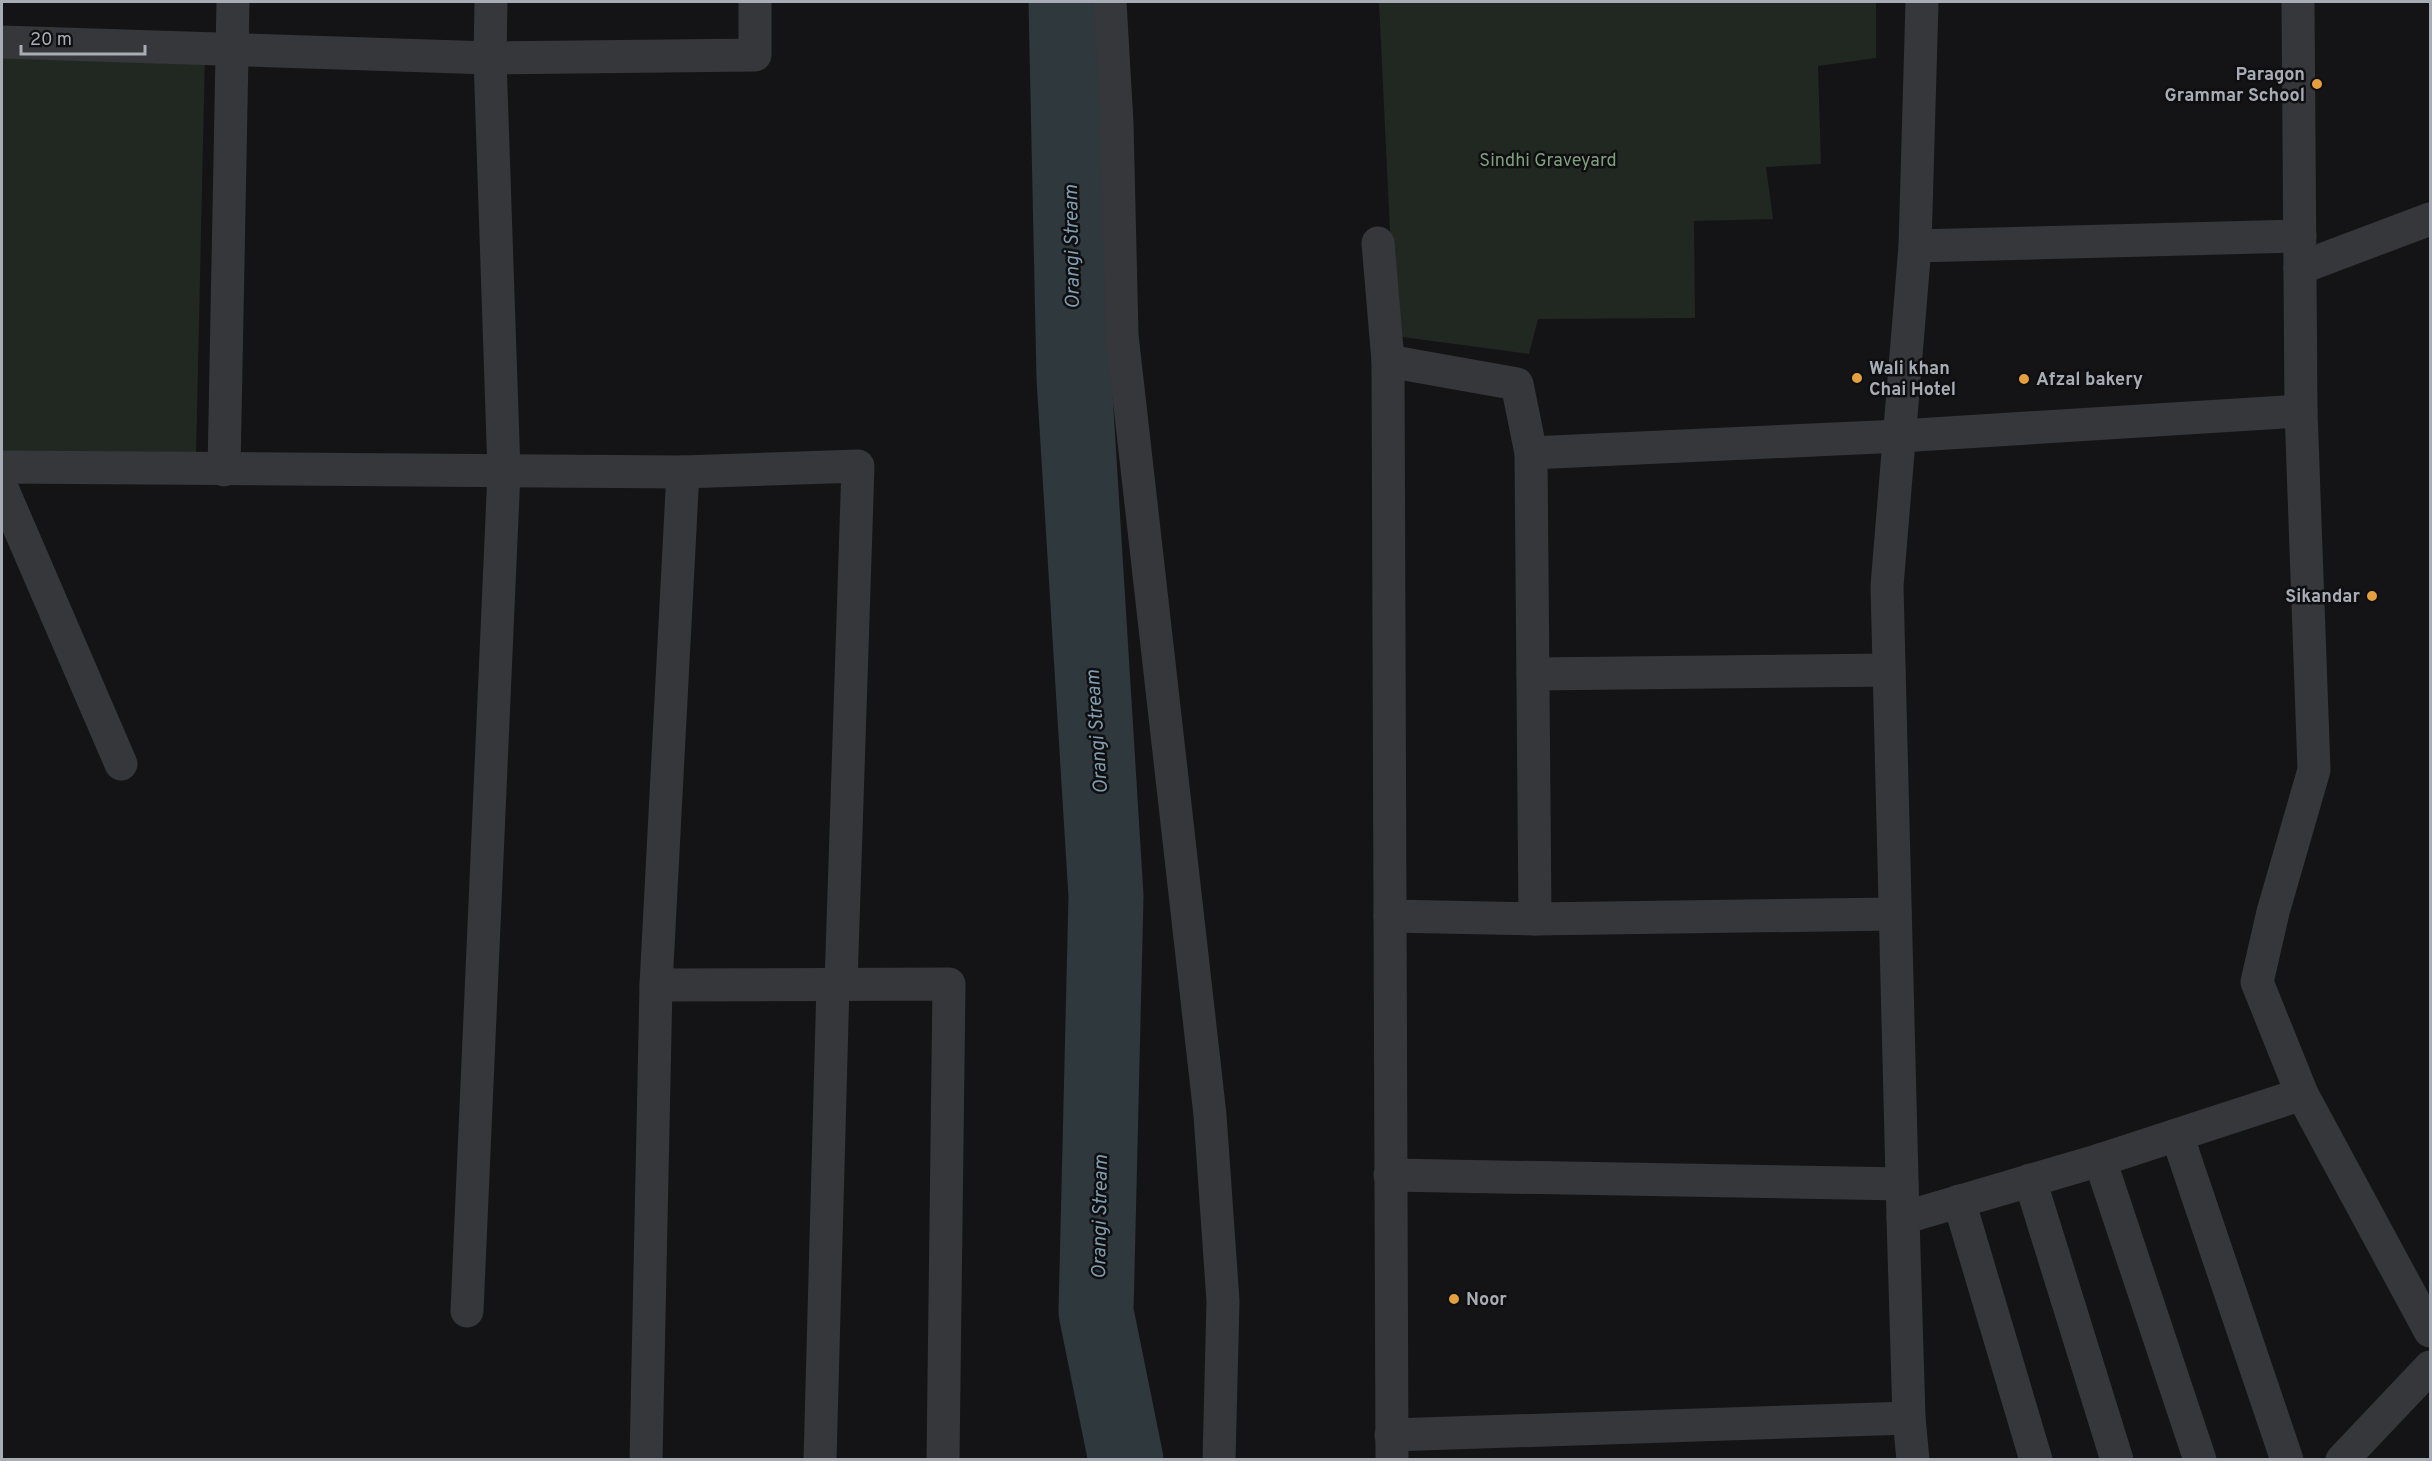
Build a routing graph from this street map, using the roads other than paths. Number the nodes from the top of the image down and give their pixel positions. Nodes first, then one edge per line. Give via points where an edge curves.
1 (233, 2) edge
2 (491, 2) edge
3 (755, 2) edge
4 (1110, 2) edge
5 (1922, 2) edge
6 (2298, 2) edge
7 (2, 42) edge
8 (232, 49) junction
9 (490, 58) junction
10 (2430, 219) edge
11 (2300, 236) junction
12 (1378, 243) dead end
13 (1915, 246) junction
14 (2300, 268) junction
15 (1388, 361) junction
16 (2301, 411) junction
17 (1900, 436) junction
18 (1531, 453) junction
19 (2, 467) edge
20 (224, 470) junction
21 (504, 472) junction
22 (683, 472) junction
23 (2, 488) edge
24 (1889, 670) junction
25 (1533, 674) junction
26 (121, 764) dead end
27 (1895, 914) junction
28 (1390, 916) junction
29 (1535, 919) junction
30 (837, 984) junction
31 (656, 985) junction
32 (2302, 1095) junction
33 (2177, 1135) junction
34 (2100, 1160) junction
35 (1390, 1174) junction
36 (2030, 1180) junction
37 (1902, 1184) junction
38 (1959, 1201) junction
39 (1903, 1218) junction
40 (467, 1311) dead end
41 (2430, 1331) edge
42 (2430, 1367) edge
43 (1909, 1418) junction
44 (1392, 1447) edge
45 (646, 1460) edge
46 (820, 1460) edge
47 (944, 1460) edge
48 (1219, 1460) edge
49 (1913, 1460) edge
50 (2036, 1460) edge
51 (2117, 1460) edge
52 (2200, 1460) edge
53 (2287, 1460) edge
54 (2342, 1460) edge

1 - 8 street
2 - 9 street
3 - 9 street via 755,56
4 - 48 street via 1122,335 1211,1127 1222,1301
5 - 13 street
6 - 11 street
7 - 8 street
8 - 9 street
8 - 20 street
9 - 21 street
10 - 14 street
11 - 13 street
11 - 14 street
12 - 15 street
13 - 17 street
14 - 16 street
15 - 18 street via 1517,384
15 - 28 street
16 - 17 street
16 - 32 street via 2314,770 2272,912 2257,982
17 - 18 street
17 - 24 street via 1887,586
18 - 25 street
19 - 20 street
20 - 21 street
21 - 22 street
21 - 40 street
22 - 30 street via 858,466
22 - 31 street
23 - 26 street
24 - 25 street
24 - 27 street
25 - 29 street
27 - 29 street
27 - 37 street
28 - 29 street
28 - 35 street
30 - 31 street
30 - 46 street
30 - 47 street via 949,984
31 - 45 street
32 - 33 street
32 - 41 street
33 - 34 street
33 - 53 street
34 - 36 street
34 - 52 street
35 - 37 street
35 - 44 street
36 - 38 street
36 - 51 street
37 - 39 street
38 - 39 street
38 - 50 street
39 - 43 street
42 - 54 street
43 - 44 street
43 - 49 street

